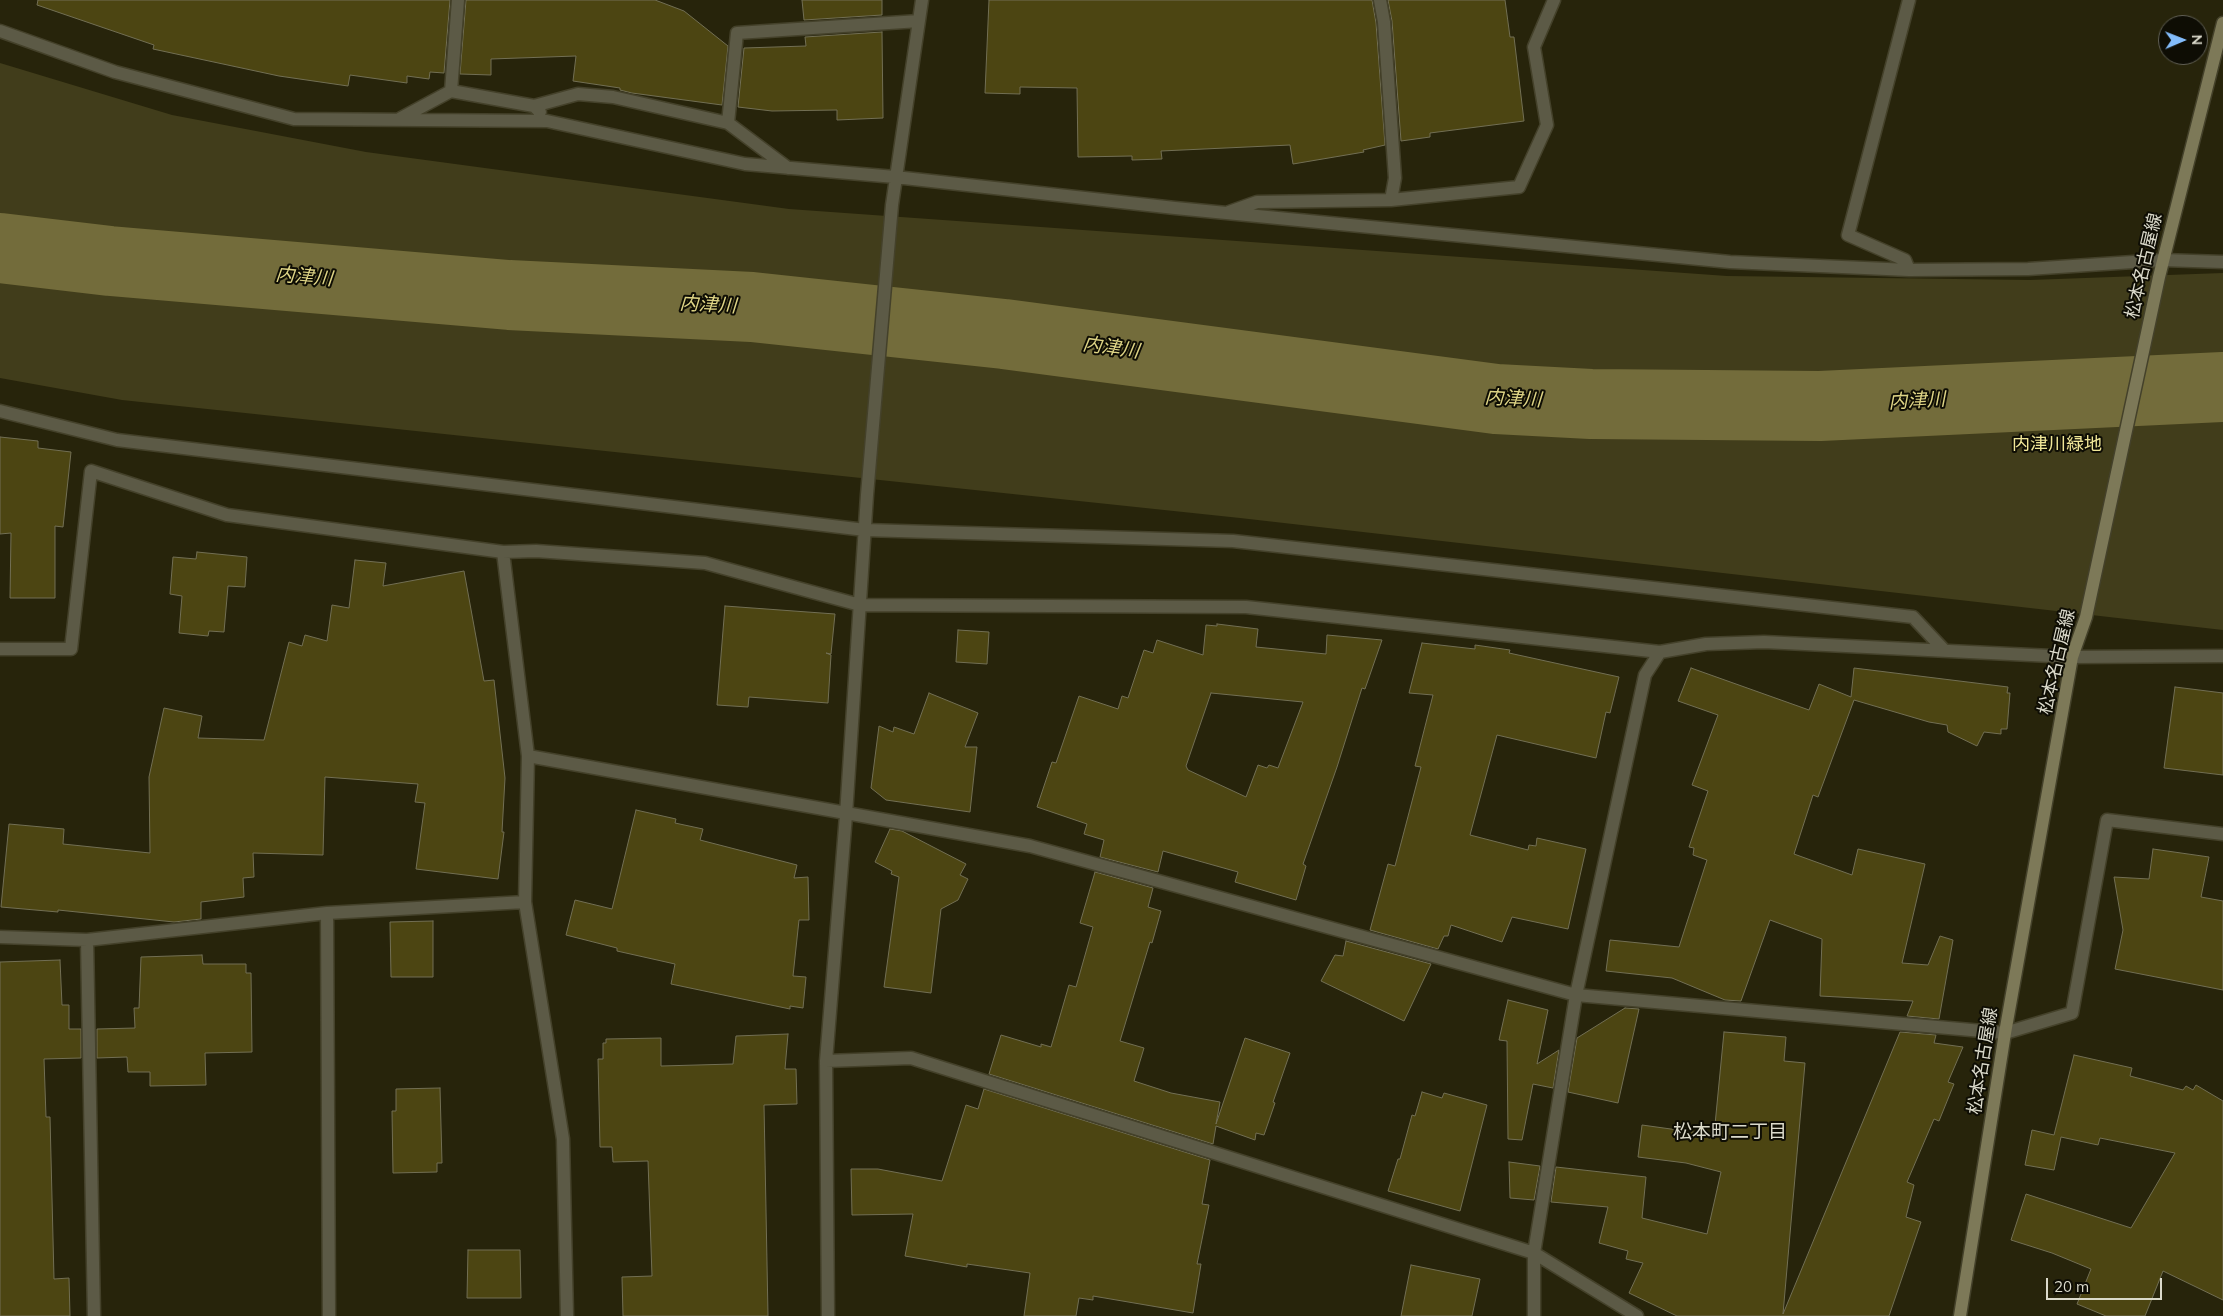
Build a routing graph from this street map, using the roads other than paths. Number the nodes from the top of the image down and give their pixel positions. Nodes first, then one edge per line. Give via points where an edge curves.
1 (458, 0) edge
2 (922, 0) edge
3 (1380, 0) edge
4 (1554, 0) edge
5 (1909, 0) edge
6 (919, 21) junction
7 (2223, 22) edge
8 (0, 31) edge
9 (451, 91) junction
10 (534, 106) junction
11 (399, 120) junction
12 (547, 121) junction
13 (728, 123) junction
14 (788, 168) junction
15 (895, 177) junction
16 (1391, 200) junction
17 (1226, 213) junction
18 (2163, 260) junction
19 (2223, 262) edge
20 (1909, 270) junction
21 (0, 411) edge
22 (865, 530) junction
23 (503, 552) junction
24 (860, 605) junction
25 (0, 649) edge
26 (1946, 651) junction
27 (1660, 652) junction
28 (2223, 656) edge
29 (2072, 657) junction
30 (528, 756) junction
31 (846, 815) junction
32 (2223, 834) edge
33 (525, 902) junction
34 (327, 913) junction
35 (0, 936) edge
36 (88, 940) junction
37 (1576, 995) junction
38 (2005, 1033) junction
39 (826, 1061) junction
40 (1534, 1253) junction
41 (94, 1316) edge
42 (329, 1316) edge
43 (566, 1316) edge
44 (828, 1316) edge
45 (1534, 1316) edge
46 (1637, 1316) edge
47 (1960, 1316) edge

1 - 9 street
2 - 6 street
3 - 16 street via 1395,178
4 - 16 street via 1534,47 1547,125 1520,186
5 - 20 street via 1848,235 1905,260
6 - 13 street via 737,32
6 - 15 street
7 - 18 main road, 松本名古屋線
8 - 11 street via 115,72 294,119
9 - 10 street
9 - 11 street
10 - 12 street
10 - 13 street via 578,94 613,97
11 - 12 street
12 - 14 street via 745,164
13 - 14 street
14 - 15 street
15 - 17 street
15 - 22 street
16 - 17 street via 1257,202
17 - 20 street via 1730,262
18 - 19 street
18 - 20 street via 2028,269
18 - 29 main road, 松本名古屋線 via 2086,617
21 - 22 street via 117,440
22 - 24 street
22 - 26 street via 1233,541 1913,617
23 - 24 street via 536,551 705,564
23 - 25 street via 227,515 91,471 72,649
23 - 30 street
24 - 27 street via 1246,607
24 - 31 street
26 - 27 street via 1764,642 1706,644
26 - 29 street
27 - 37 street via 1645,675
28 - 29 street
29 - 38 main road, 松本名古屋線
30 - 31 street
30 - 33 street
31 - 37 street via 1030,846
31 - 39 street
32 - 38 street via 2107,820 2072,1013
33 - 34 street
33 - 43 street via 564,1139
34 - 36 street
34 - 42 street
35 - 36 street
36 - 41 street
37 - 38 street
37 - 40 street
38 - 47 main road, 松本名古屋線
39 - 40 street via 911,1058
39 - 44 street
40 - 45 street
40 - 46 street

